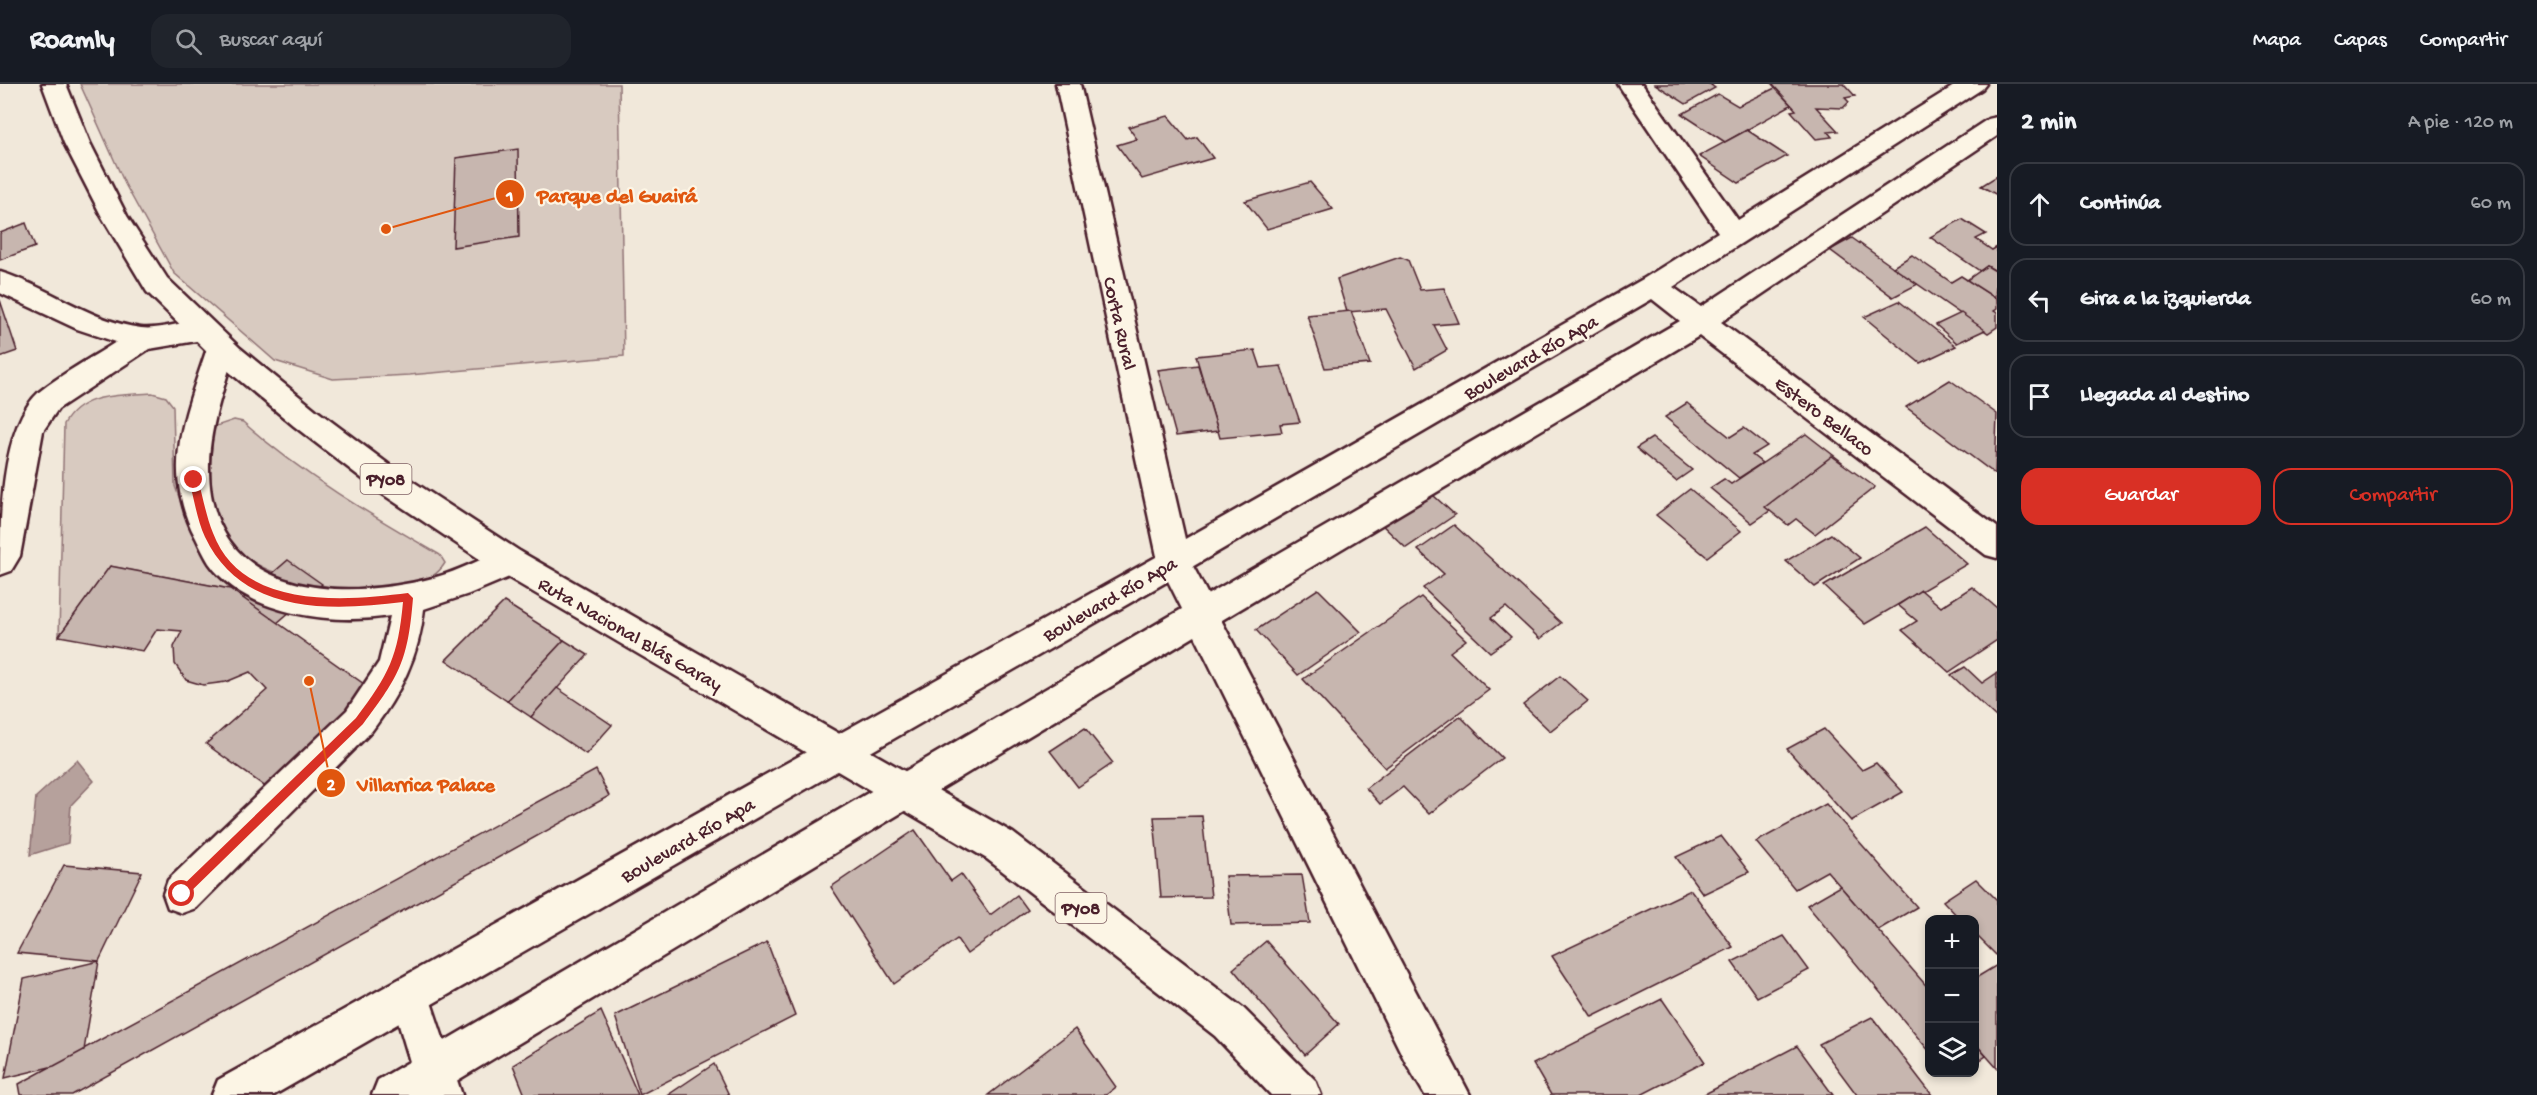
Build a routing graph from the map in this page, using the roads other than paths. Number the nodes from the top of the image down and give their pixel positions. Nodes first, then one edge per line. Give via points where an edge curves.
1 (1068, 84) edge
2 (1629, 84) edge
3 (1974, 84) edge
4 (52, 86) edge
5 (1997, 125) edge
6 (1734, 235) junction
7 (0, 282) edge
8 (1653, 286) junction
9 (1700, 321) junction
10 (142, 339) junction
11 (213, 339) junction
12 (1997, 544) edge
13 (0, 561) edge
14 (1174, 561) junction
15 (510, 562) junction
16 (408, 598) junction
17 (1200, 616) junction
18 (837, 753) junction
19 (904, 790) junction
20 (182, 894) dead end
21 (410, 995) junction
22 (438, 1083) edge
23 (233, 1095) edge
24 (393, 1095) edge
25 (1300, 1095) edge
26 (1449, 1095) edge

1 - 14 main road, Corta Rural
2 - 6 main road
3 - 6 main road, Boulevard Río Apa
4 - 11 main road, Ruta Nacional Blás Garay / PY08 via 76,143 115,217 158,285
5 - 9 main road
6 - 8 main road, Boulevard Río Apa
7 - 10 main road via 87,322
8 - 9 main road, Estero Bellaco
8 - 14 main road, Boulevard Río Apa
9 - 12 main road, Estero Bellaco
9 - 17 main road
10 - 11 main road
10 - 13 main road via 48,401 28,428
11 - 15 main road, Ruta Nacional Blás Garay / PY08 via 305,418 392,484
11 - 16 main road via 196,442 194,480 208,535 220,555 238,574 270,592 298,600 347,604
14 - 17 main road, Corta Rural
14 - 18 main road, Boulevard Río Apa
15 - 16 main road via 458,584
15 - 18 main road, Ruta Nacional Blás Garay / PY08
16 - 20 main road via 405,639 397,666 374,702
17 - 19 main road
17 - 26 main road, Corta Rural
18 - 19 main road, Ruta Nacional Blás Garay / PY08
18 - 21 main road, Boulevard Río Apa
19 - 22 main road
19 - 25 main road, Ruta Nacional Blás Garay / PY08 via 1000,846 1156,965 1229,1022
21 - 22 main road
21 - 23 main road, Boulevard Río Apa
22 - 24 main road

